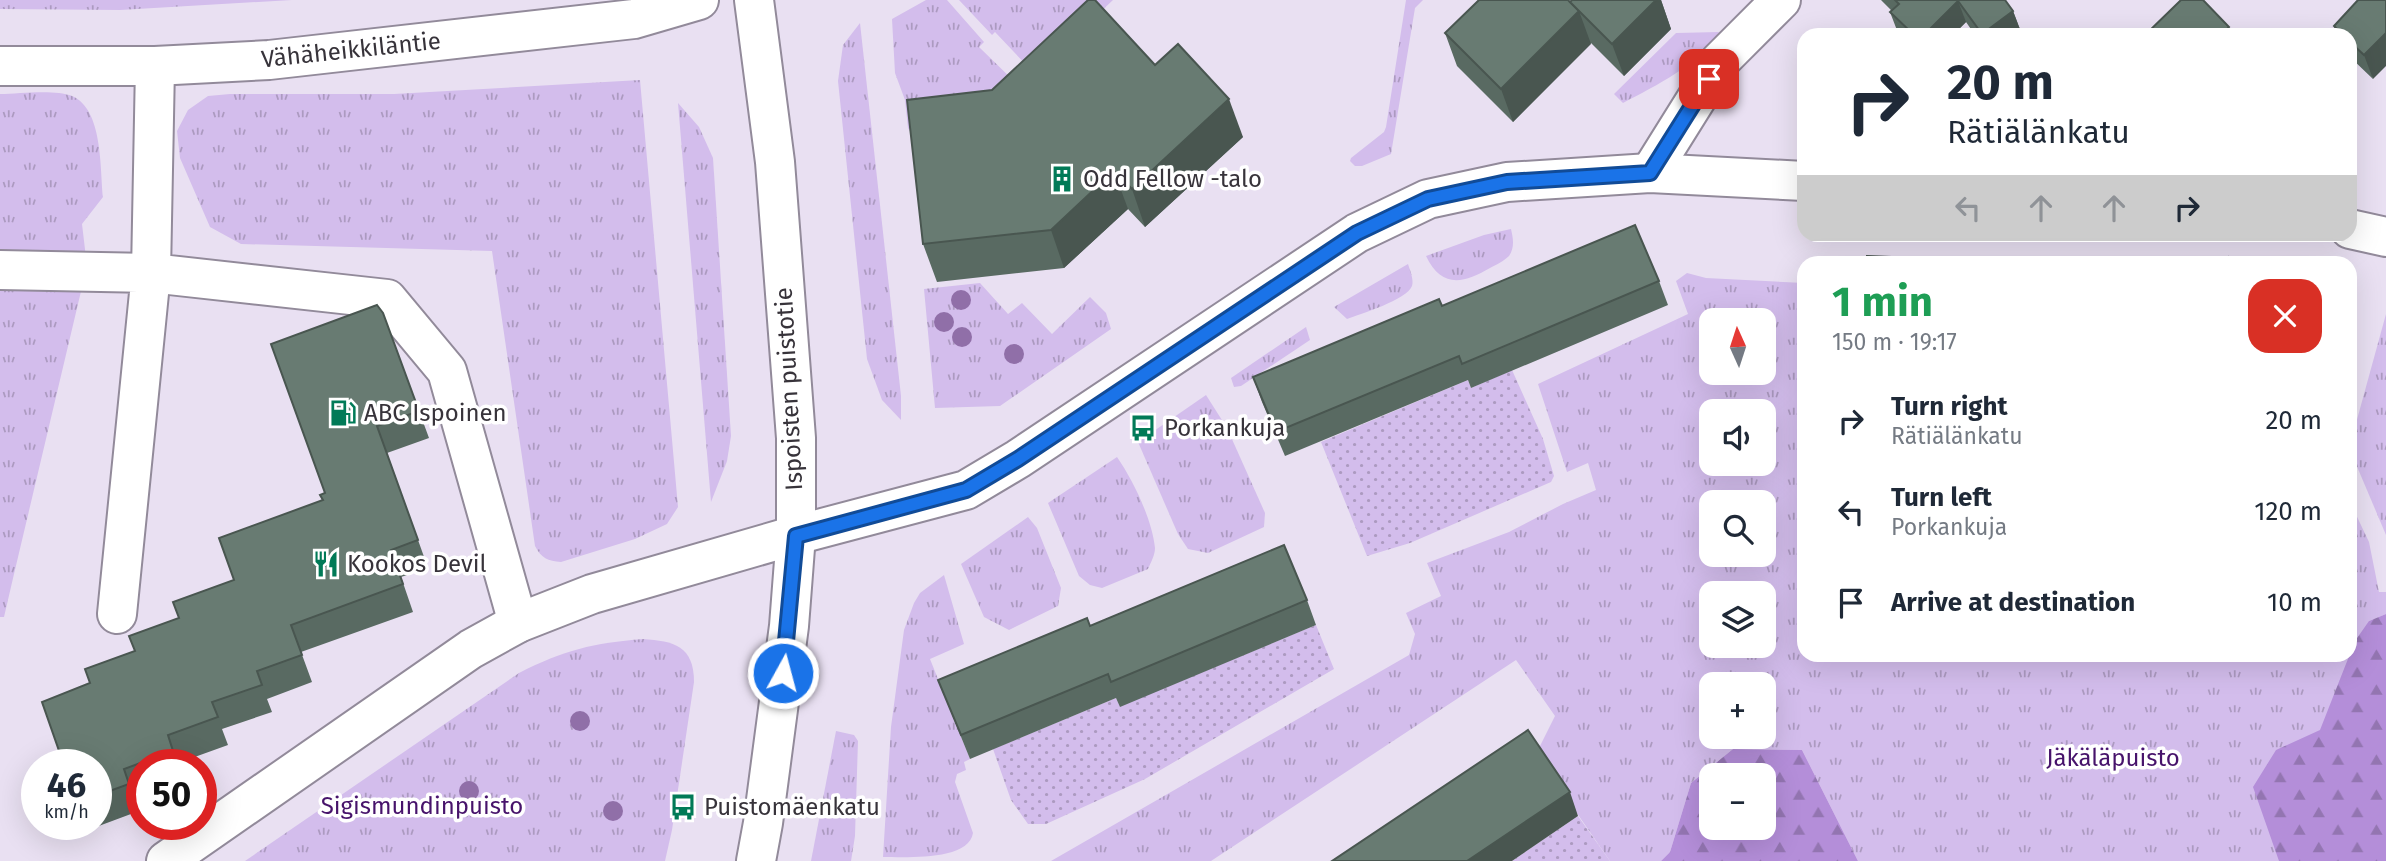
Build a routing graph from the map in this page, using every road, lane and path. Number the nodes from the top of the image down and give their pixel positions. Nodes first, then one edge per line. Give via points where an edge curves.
1 (699, 0) edge
2 (754, 0) edge
3 (1781, 0) edge
4 (0, 65) edge
5 (155, 66) junction
6 (1650, 173) junction
7 (1797, 181) edge
8 (2357, 231) edge
9 (2386, 237) edge
10 (0, 270) edge
11 (150, 273) junction
12 (796, 536) junction
13 (117, 614) dead end
14 (518, 623) junction
15 (166, 861) edge
16 (755, 861) edge

1 - 5 street, Vähäheikkiläntie via 622,20 269,60
2 - 12 street, Ispoisten puistotie via 775,162 796,438
3 - 6 street via 1720,61
4 - 5 street, Vähäheikkiläntie
5 - 11 street
6 - 7 street
6 - 12 street via 1507,182 1428,199 1357,233 966,490
8 - 9 street
10 - 11 street
11 - 13 street
11 - 14 street via 387,299 447,371
12 - 14 street via 593,594
12 - 16 street, Ispoisten puistotie via 780,697
14 - 15 street via 471,649

